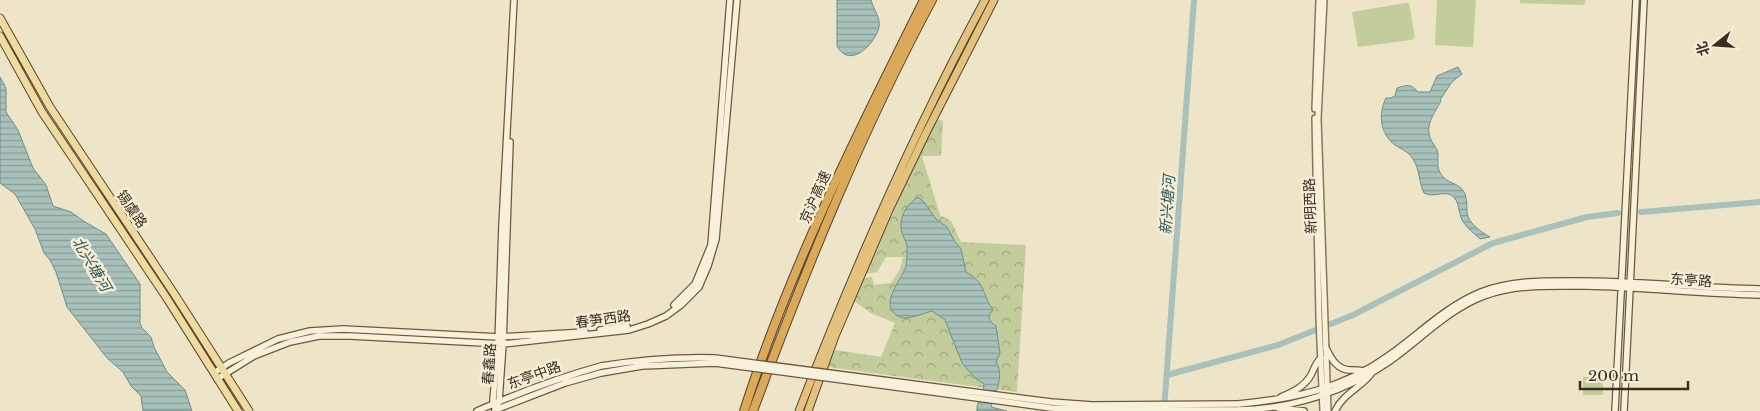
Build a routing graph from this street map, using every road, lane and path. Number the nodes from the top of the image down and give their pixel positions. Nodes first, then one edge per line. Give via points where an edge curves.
1 (515, 0) edge
2 (730, 0) edge
3 (738, 0) edge
4 (924, 0) edge
5 (932, 0) edge
6 (985, 0) edge
7 (994, 0) edge
8 (1319, 0) edge
9 (1324, 0) edge
10 (1636, 0) edge
11 (1644, 0) edge
12 (0, 18) edge
13 (0, 36) edge
14 (1621, 284) junction
15 (1630, 285) junction
16 (1760, 289) edge
17 (1760, 295) edge
18 (1322, 318) junction
19 (1322, 339) junction
20 (501, 341) junction
21 (1326, 348) junction
22 (1321, 358) junction
23 (223, 370) junction
24 (1364, 371) junction
25 (1373, 372) junction
26 (216, 376) junction
27 (1325, 391) junction
28 (1271, 401) junction
29 (495, 406) edge
30 (1238, 407) junction
31 (1277, 407) junction
32 (238, 411) edge
33 (249, 411) edge
34 (477, 411) edge
35 (744, 411) edge
36 (753, 411) edge
37 (799, 411) edge
38 (808, 411) edge
39 (1304, 411) edge
40 (1324, 411) edge
41 (1328, 411) edge
42 (1335, 411) edge
43 (1615, 411) edge
44 (1624, 411) edge

1 - 20 main road, 春鑫路
2 - 20 main road, 春笋西路 via 711,244 695,284 658,317 636,325
3 - 20 main road, 春笋西路 via 716,238 699,287 666,316 629,330
4 - 35 highway, 京沪高速 via 855,136 802,257
5 - 36 highway, 京沪高速 via 858,149 794,299
6 - 37 highway via 910,148 831,327
7 - 38 highway via 889,210 835,336
8 - 18 street, 新明西路 via 1315,118
9 - 18 street, 新明西路 via 1318,118
10 - 14 main road
11 - 15 main road
12 - 23 main road, 锡虞路 via 50,107
13 - 26 main road, 锡虞路 via 42,112
14 - 15 main road, 东亭路
14 - 24 main road via 1540,281 1513,283 1481,292 1450,309
14 - 25 main road via 1514,288 1482,297 1452,313
14 - 43 main road
15 - 16 main road, 东亭路
15 - 17 main road, 东亭路 via 1709,294
15 - 44 main road
18 - 19 street, 新明西路
19 - 21 street, 新明西路
19 - 22 street, 新明西路
20 - 23 main road, 春笋西路 via 319,336 281,345
20 - 29 main road, 春鑫路
21 - 24 main road via 1338,367
21 - 27 street, 新明西路
22 - 27 street, 新明西路
22 - 28 main road via 1302,386
23 - 26 main road, 春笋西路
23 - 33 main road, 锡虞路
24 - 27 main road
25 - 27 main road
25 - 42 main road via 1341,400
26 - 32 main road, 锡虞路
27 - 28 main road
27 - 31 main road
27 - 40 street, 新明西路
27 - 41 street, 新明西路
28 - 30 main road
29 - 30 main road, 东亭中路, bridge via 601,373 642,366 715,363 1051,408
29 - 30 main road, 东亭中路, bridge via 563,377 600,366 641,360 715,358 1051,402
29 - 34 main road, 东亭中路
30 - 31 main road
31 - 39 main road

